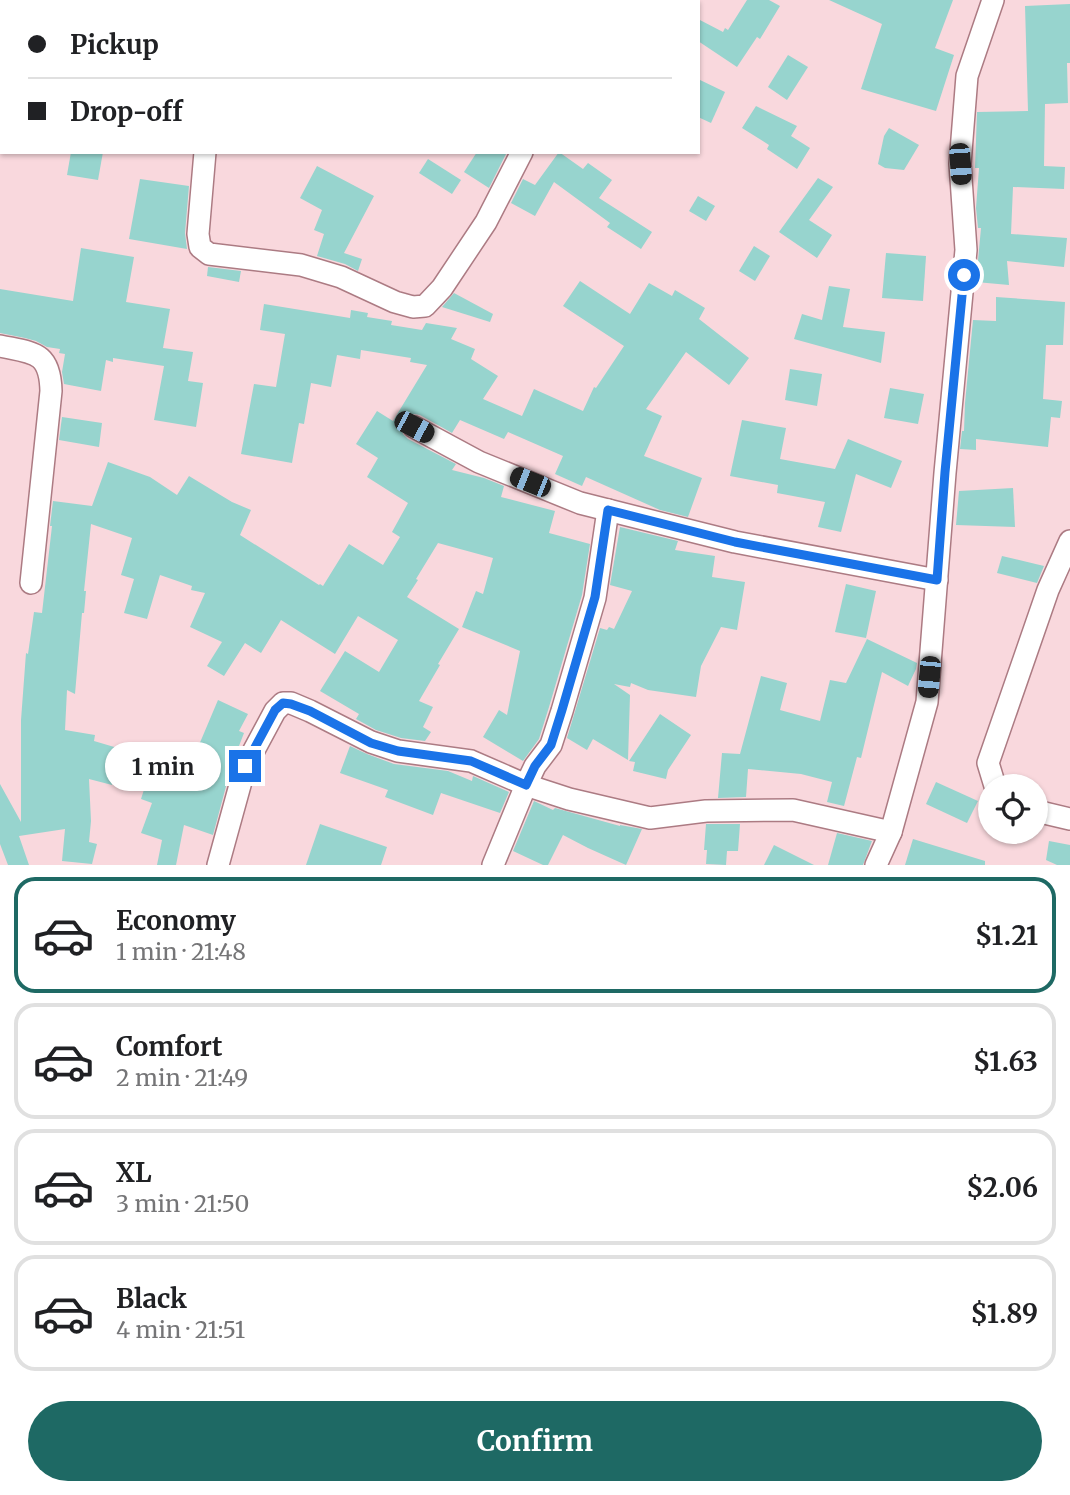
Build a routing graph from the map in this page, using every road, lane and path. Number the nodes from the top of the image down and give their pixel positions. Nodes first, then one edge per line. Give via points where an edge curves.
1 (993, 0) edge
2 (205, 154) edge
3 (521, 154) edge
4 (0, 346) edge
5 (414, 427) dead end
6 (608, 510) junction
7 (1070, 541) edge
8 (937, 580) junction
9 (31, 583) dead end
10 (991, 774) edge
11 (526, 785) junction
12 (1048, 814) edge
13 (1070, 819) edge
14 (891, 832) junction
15 (218, 865) edge
16 (493, 865) edge
17 (876, 865) edge

1 - 8 street via 967,76 960,164 966,250
2 - 3 street via 198,234 200,247 209,254 301,265 413,307 425,306 442,288 486,222
4 - 9 street via 32,352 51,374
5 - 6 street via 479,462
6 - 8 street via 735,542
6 - 11 street via 595,597 562,710 551,745
7 - 10 street via 1048,590 988,763
8 - 14 street via 927,702
11 - 14 street via 650,818 706,811 793,810
11 - 15 street via 471,761 371,743 310,711 283,703 245,766
11 - 16 street
12 - 13 street
14 - 17 street

